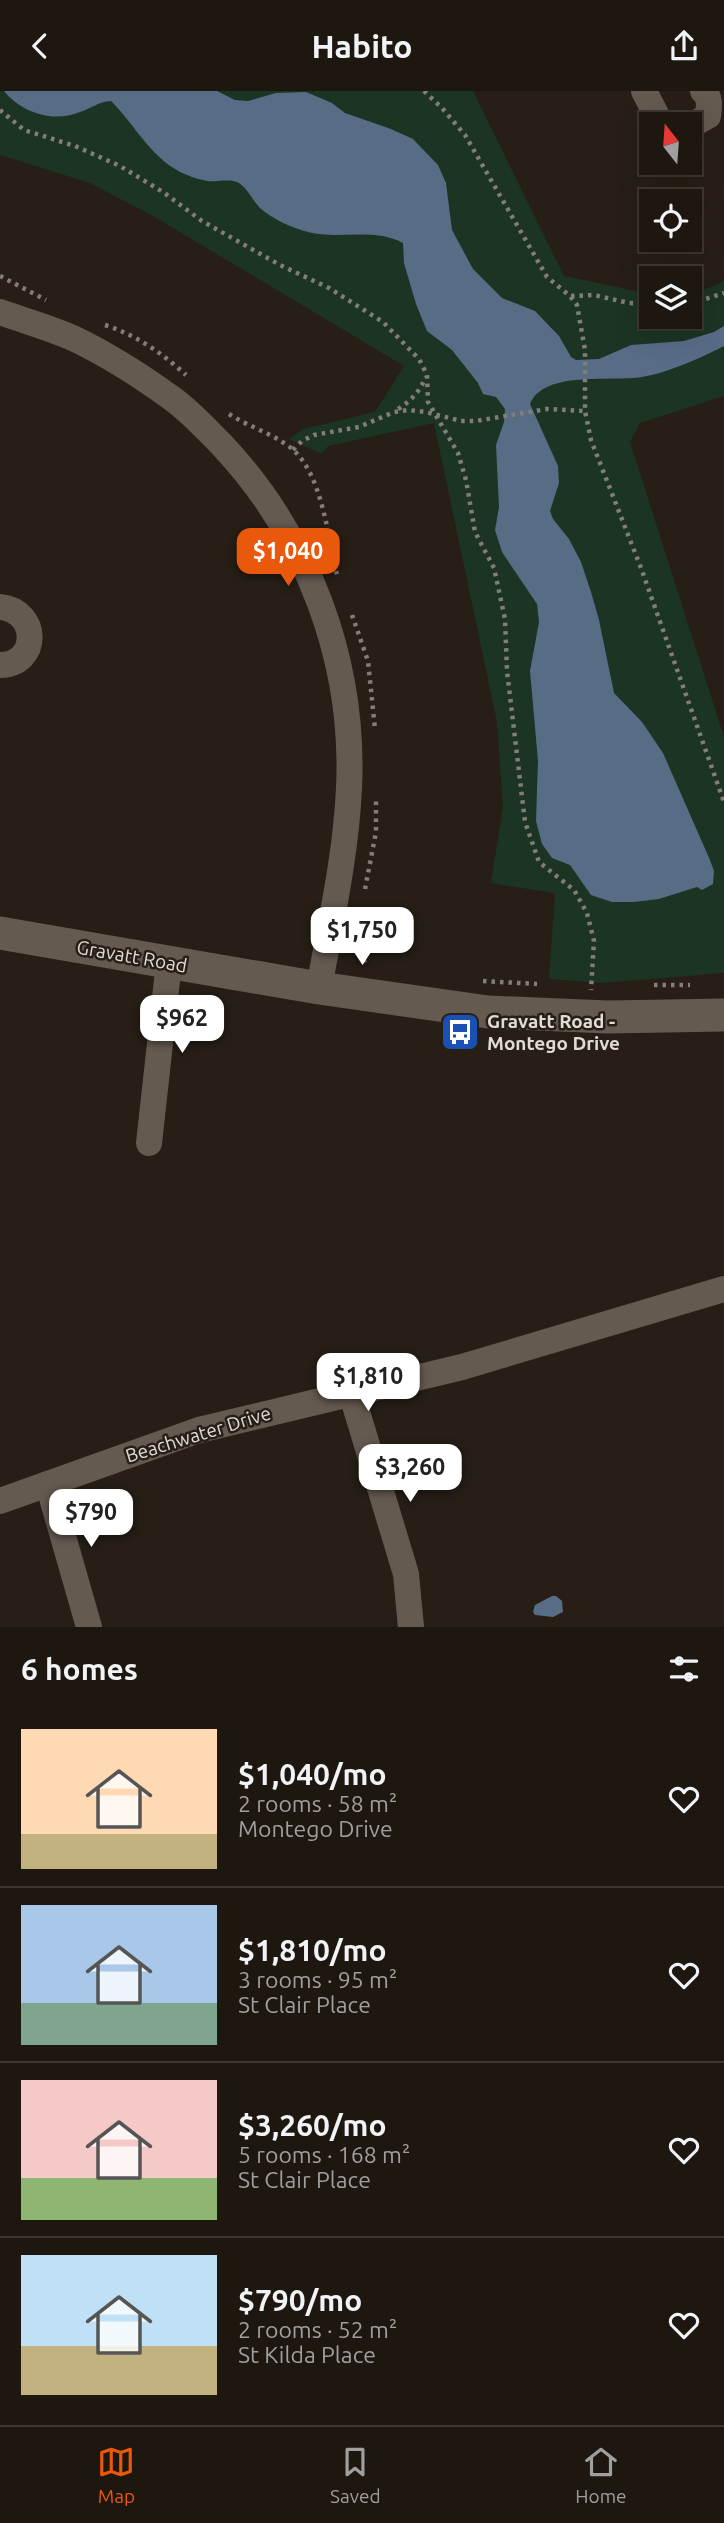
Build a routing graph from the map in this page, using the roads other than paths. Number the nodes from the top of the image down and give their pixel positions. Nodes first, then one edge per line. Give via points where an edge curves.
1 (644, 91) edge
2 (703, 91) edge
3 (655, 112) edge
4 (702, 119) edge
5 (0, 312) edge
6 (0, 607) edge
7 (0, 665) edge
8 (0, 933) edge
9 (169, 962) junction
10 (319, 988) junction
11 (724, 1015) edge
12 (149, 1143) dead end
13 (724, 1289) edge
14 (351, 1392) junction
15 (48, 1483) junction
16 (0, 1501) edge
17 (89, 1627) edge
18 (411, 1627) edge

1 - 3 street
2 - 4 street via 709,105 708,116
5 - 10 street via 74,339 172,398 262,492 308,572 329,626 348,734 349,788 341,870
6 - 7 street via 22,616 30,638 17,661
8 - 9 street, Gravatt Road
9 - 10 street, Gravatt Road
9 - 12 street
10 - 11 street, Gravatt Road via 488,1012
13 - 14 street, Beachwater Drive via 462,1367
14 - 15 street, Beachwater Drive via 199,1430
14 - 18 street via 406,1574
15 - 16 street, Beachwater Drive
15 - 17 street

